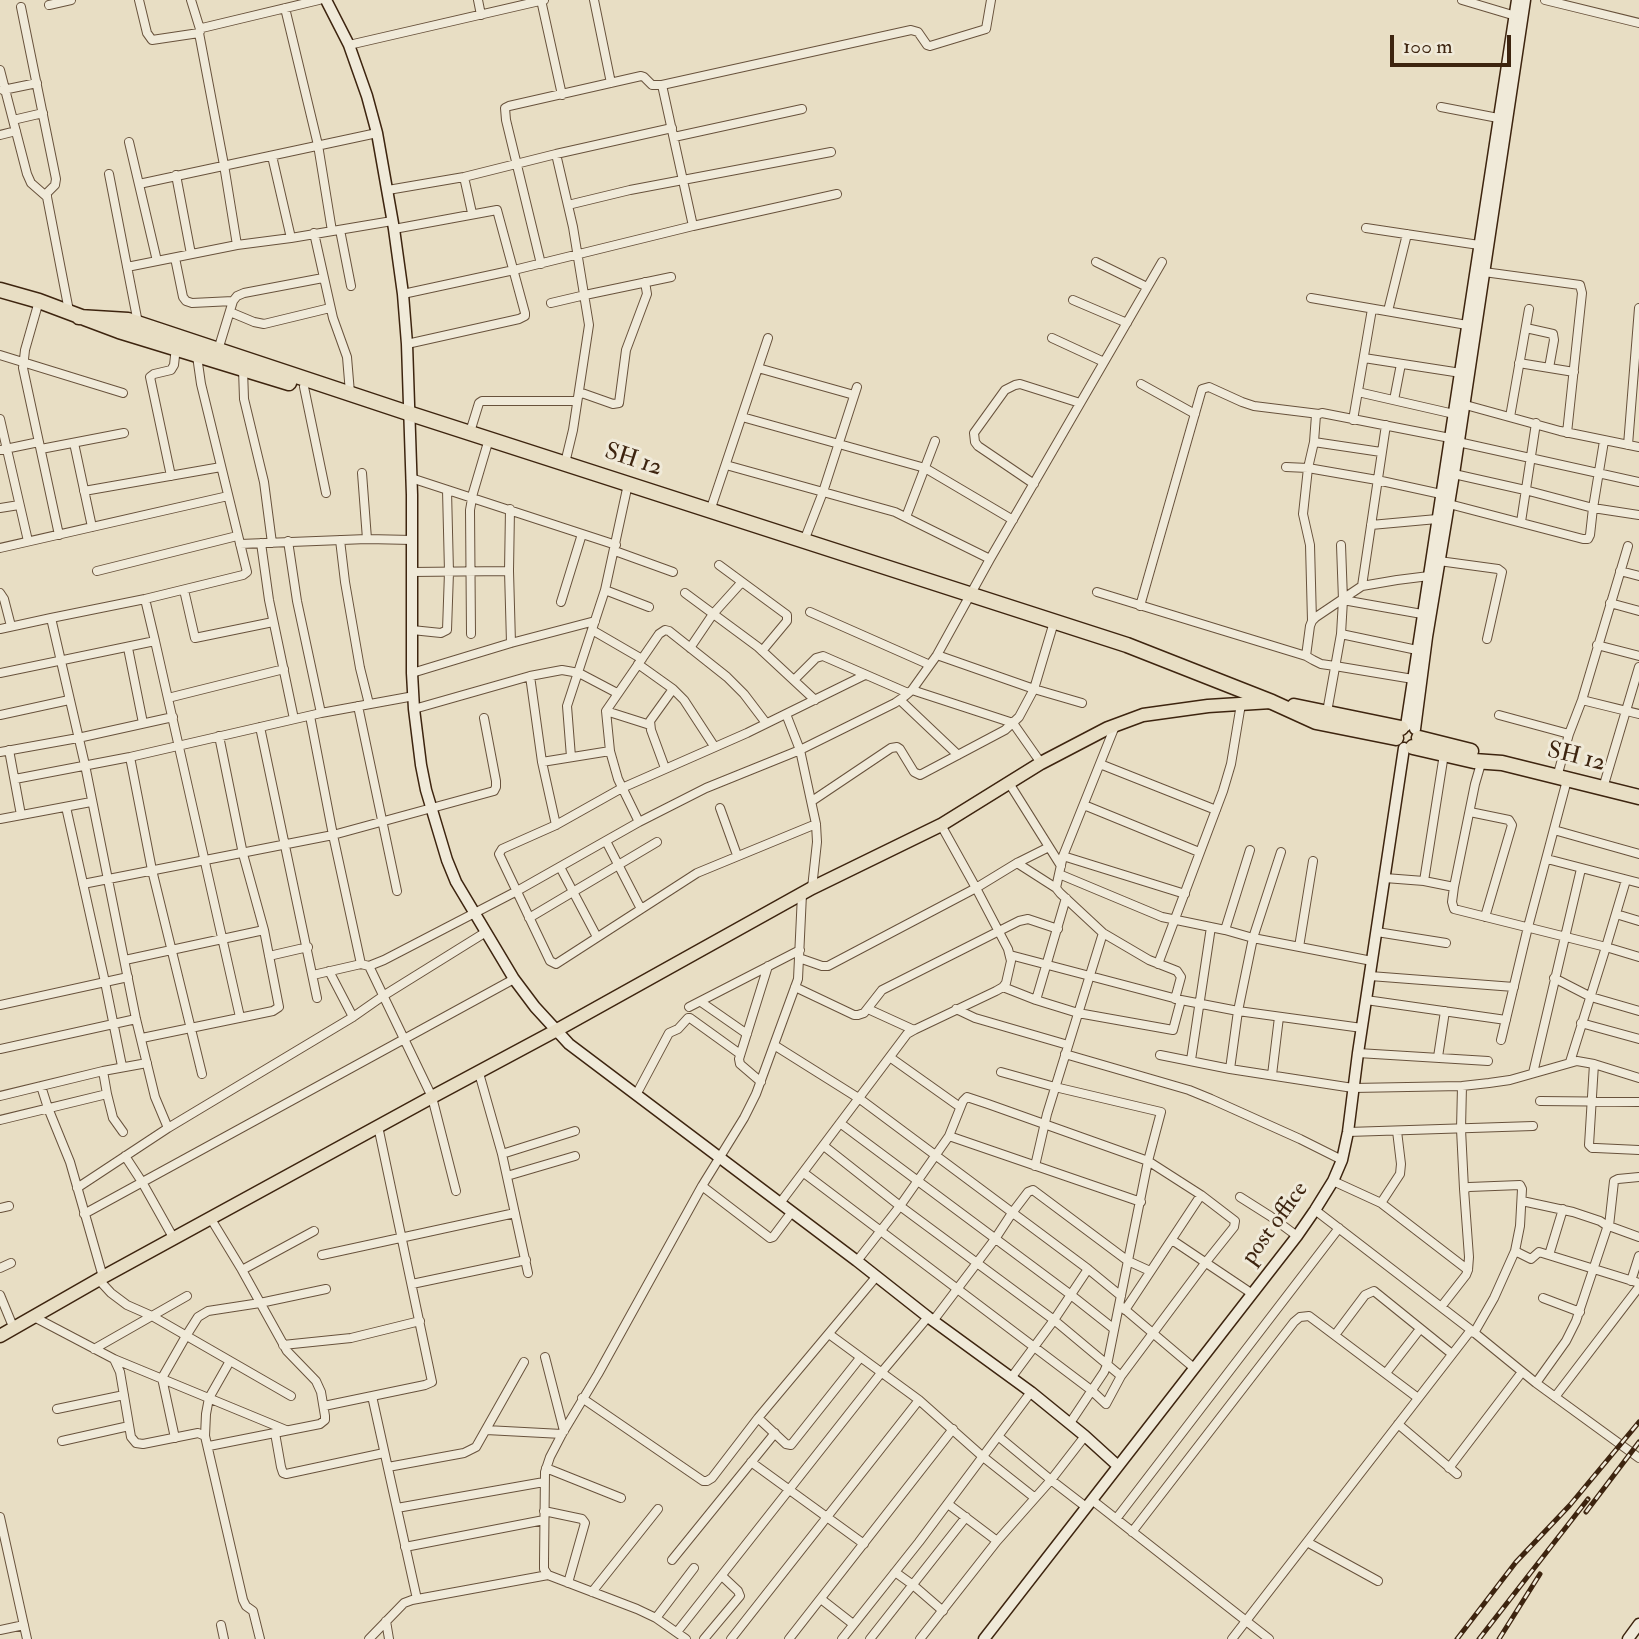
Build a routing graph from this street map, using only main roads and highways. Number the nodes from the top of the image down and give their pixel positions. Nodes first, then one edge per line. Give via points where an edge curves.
1 (0, 290) edge
2 (74, 314) junction
3 (409, 417) junction
4 (488, 443) junction
5 (627, 488) junction
6 (968, 599) junction
7 (1272, 702) junction
8 (1408, 736) junction
9 (1483, 758) junction
10 (1639, 797) edge
11 (0, 1336) edge

1 - 2 highway, SH 12
2 - 3 highway, SH 12 via 197,356
2 - 3 highway, SH 12 via 138,323
3 - 4 highway, SH 12
3 - 4 highway, SH 12 via 470,432
4 - 5 highway, SH 12
4 - 5 highway, SH 12 via 565,463
5 - 6 highway, SH 12
5 - 6 highway, SH 12 via 804,541
6 - 7 highway, SH 12 via 1127,645
7 - 8 highway, SH 12
7 - 8 highway, SH 12 via 1316,722
7 - 11 main road via 1143,715 1115,726
8 - 9 highway, SH 12 via 1476,752
8 - 9 highway, SH 12 via 1444,754
9 - 10 highway, SH 12

